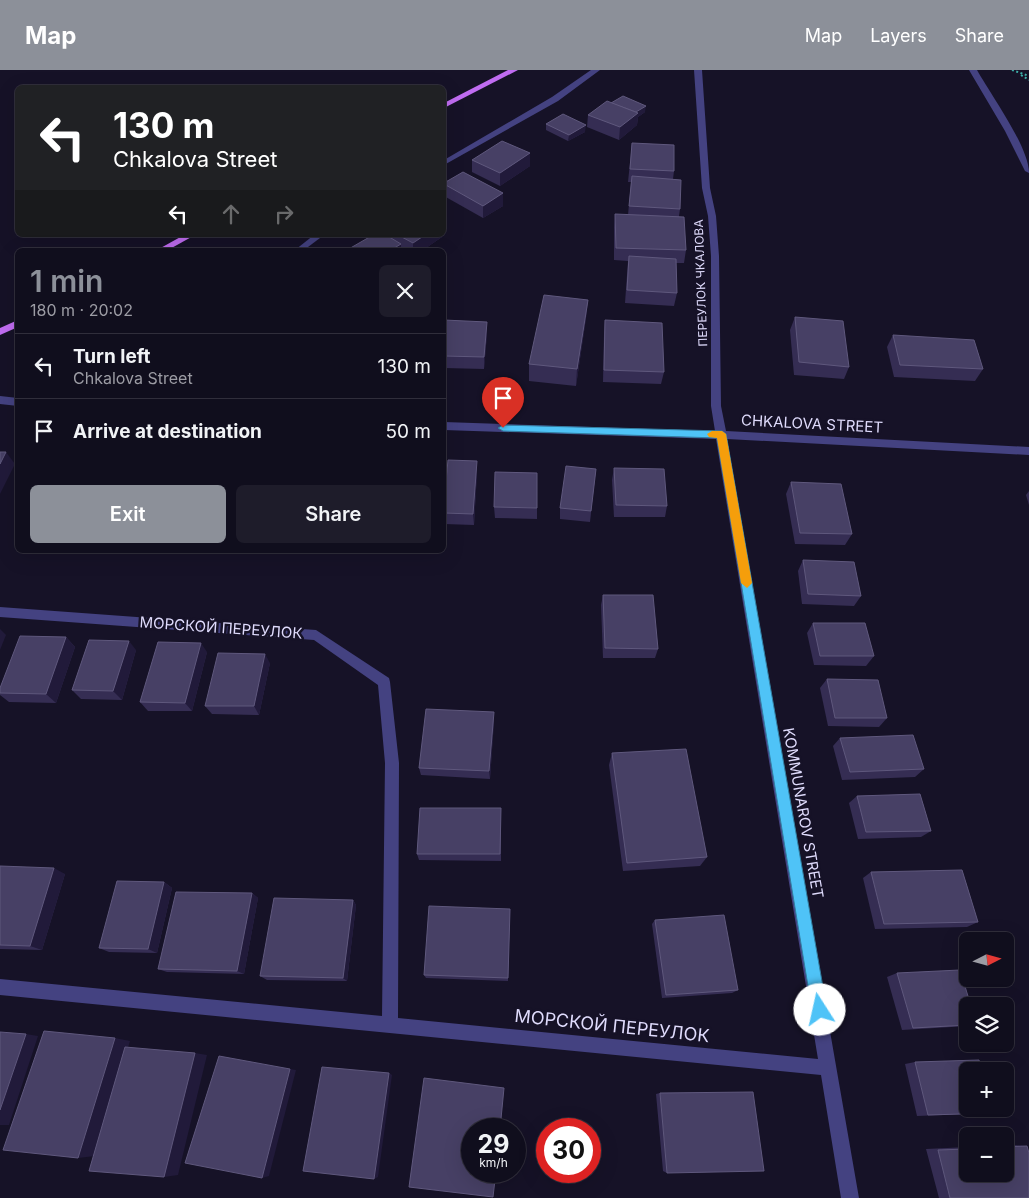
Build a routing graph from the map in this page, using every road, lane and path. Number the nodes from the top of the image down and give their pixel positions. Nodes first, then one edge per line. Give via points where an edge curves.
1 (514, 70) edge
2 (596, 70) edge
3 (698, 70) edge
4 (973, 70) edge
5 (1012, 70) edge
6 (1017, 72) junction
7 (1029, 76) edge
8 (1029, 80) edge
9 (446, 105) edge
10 (446, 162) edge
11 (1027, 162) edge
12 (1029, 171) edge
13 (187, 237) edge
14 (317, 237) edge
15 (165, 248) edge
16 (302, 248) edge
17 (15, 324) edge
18 (0, 332) edge
19 (0, 400) edge
20 (15, 402) edge
21 (446, 426) edge
22 (722, 434) junction
23 (1029, 451) edge
24 (0, 612) edge
25 (0, 986) edge
26 (390, 1025) junction
27 (829, 1068) junction
28 (850, 1198) edge

1 - 9 main road
2 - 10 street via 555,99
3 - 22 street, ПЕРЕУЛОК ЧКАЛОВА via 706,188 715,256 716,406
4 - 11 street
5 - 6 path
6 - 7 path
6 - 8 path
11 - 12 street
13 - 15 main road
14 - 16 street
17 - 18 main road
19 - 20 street
21 - 22 street, CHKALOVA STREET
22 - 23 street, CHKALOVA STREET
22 - 27 street, KOMMUNAROV STREET
24 - 26 street, МОРСКОЙ ПЕРЕУЛОК via 316,635 384,682 392,763
25 - 26 street, МОРСКОЙ ПЕРЕУЛОК
26 - 27 street, МОРСКОЙ ПЕРЕУЛОК
27 - 28 street, KOMMUNAROV STREET

